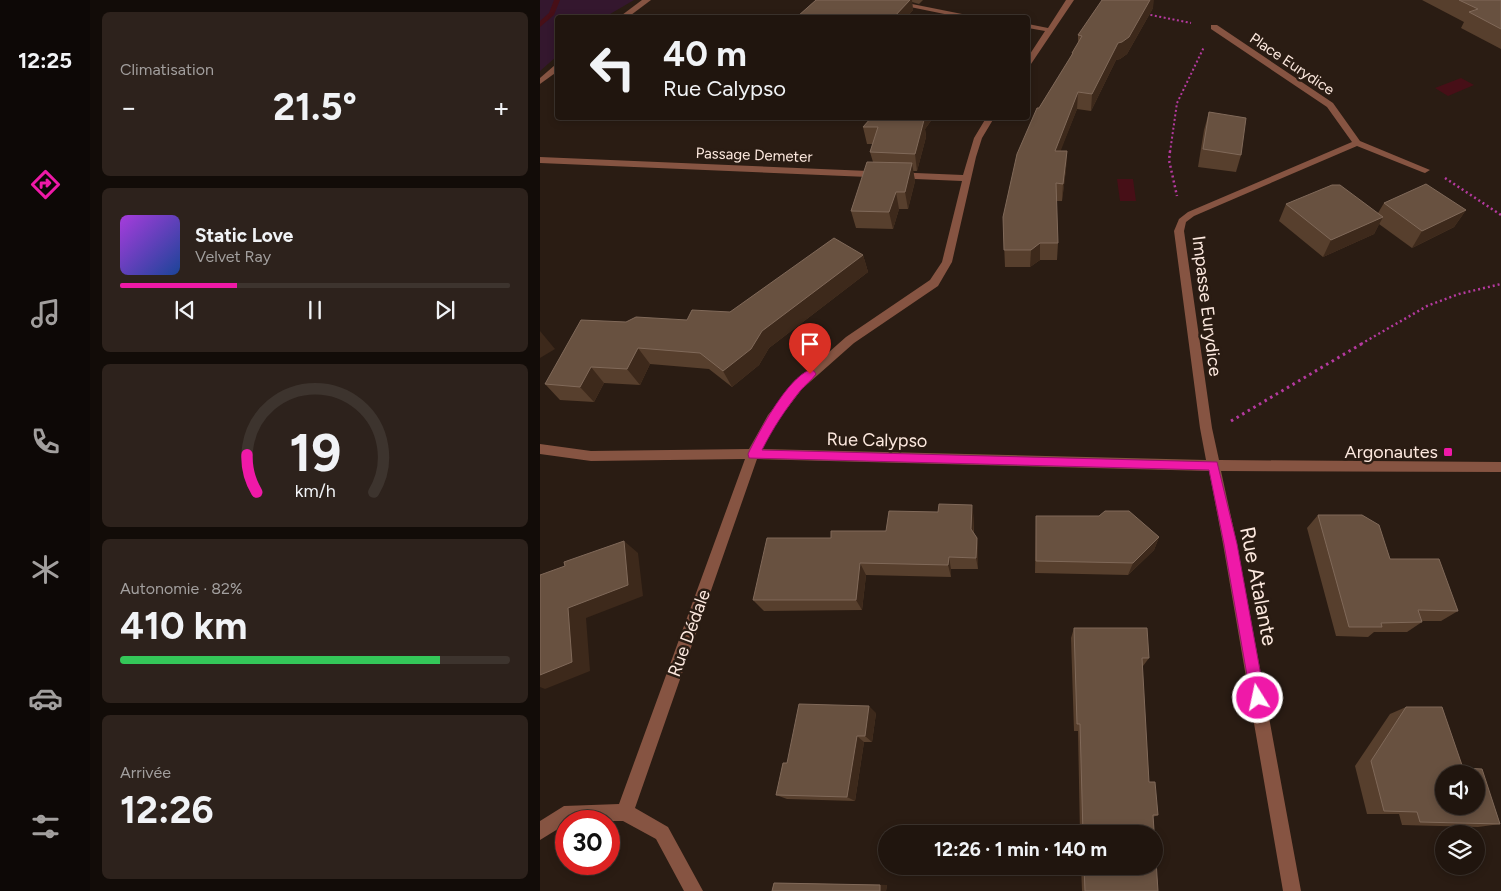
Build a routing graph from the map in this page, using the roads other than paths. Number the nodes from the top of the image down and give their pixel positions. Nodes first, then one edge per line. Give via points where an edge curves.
1 (647, 0) edge
2 (880, 0) edge
3 (1070, 0) edge
4 (625, 15) edge
5 (962, 15) edge
6 (1030, 26) edge
7 (1214, 27) road end
8 (1049, 30) junction
9 (1030, 59) edge
10 (555, 70) edge
11 (540, 82) edge
12 (989, 120) edge
13 (1357, 143) junction
14 (540, 160) edge
15 (1425, 170) road end
16 (968, 178) junction
17 (540, 449) edge
18 (754, 454) junction
19 (1213, 466) junction
20 (1501, 467) edge
21 (625, 812) junction
22 (540, 831) edge
23 (694, 891) edge
24 (1292, 891) edge

1 - 4 street
2 - 5 street
3 - 8 street
6 - 8 street
7 - 13 street, Place Eurydice via 1330,105
8 - 9 street
10 - 11 street
12 - 16 street, Rue Dédale via 978,138
13 - 15 street
13 - 19 street, Impasse Eurydice via 1191,214 1182,221 1179,231
14 - 16 street, Passage Demeter
16 - 18 street, Rue Dédale via 942,274 923,292 886,314 823,362 798,386 772,419
17 - 18 street, Rue Calypso via 591,456
18 - 19 street, Rue Calypso
18 - 21 street, Rue Dédale
19 - 20 street, Rue Calypso
19 - 24 street, Rue Atalante
21 - 22 street via 564,815
21 - 23 street via 662,833

